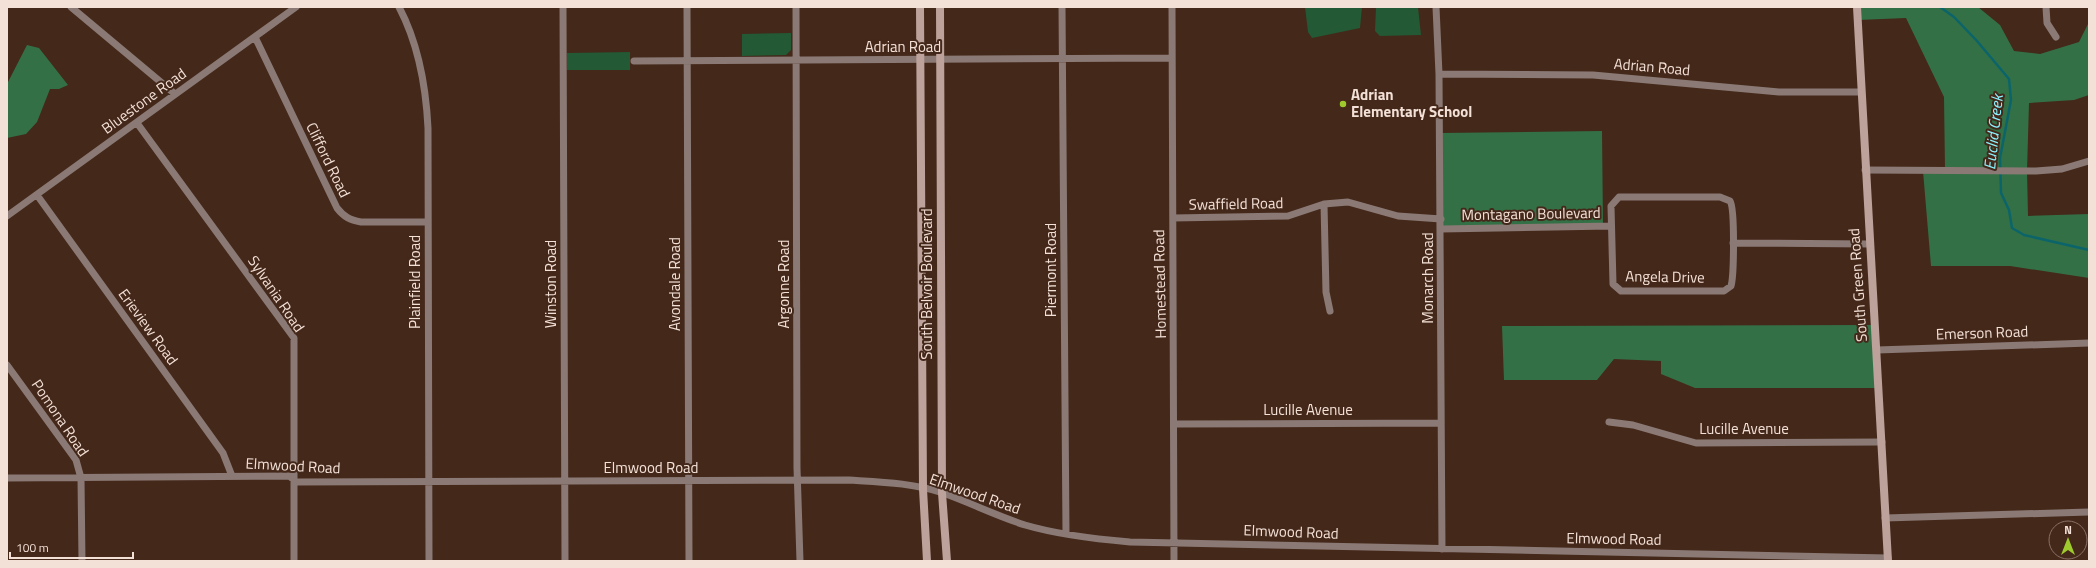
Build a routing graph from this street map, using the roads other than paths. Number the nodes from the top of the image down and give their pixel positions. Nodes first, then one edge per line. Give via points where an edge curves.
1 (71, 7) edge
2 (400, 7) edge
3 (563, 7) edge
4 (687, 7) edge
5 (796, 7) edge
6 (920, 7) edge
7 (940, 7) edge
8 (1062, 7) edge
9 (1172, 7) edge
10 (1436, 7) edge
11 (1857, 7) edge
12 (2046, 7) edge
13 (291, 8) edge
14 (255, 37) junction
15 (2056, 37) dead end
16 (1062, 58) junction
17 (1172, 58) junction
18 (797, 60) junction
19 (940, 60) junction
20 (634, 61) dead end
21 (920, 61) junction
22 (687, 62) junction
23 (1439, 74) junction
24 (1861, 92) junction
25 (175, 94) junction
26 (137, 123) junction
27 (2089, 161) edge
28 (1865, 170) junction
29 (37, 195) junction
30 (1324, 204) junction
31 (7, 216) edge
32 (1173, 218) junction
33 (1441, 219) junction
34 (428, 222) junction
35 (1611, 226) junction
36 (1441, 229) junction
37 (1733, 243) junction
38 (1869, 244) junction
39 (1330, 310) dead end
40 (2089, 343) edge
41 (1877, 350) junction
42 (7, 365) edge
43 (1609, 422) dead end
44 (1441, 423) junction
45 (1175, 424) junction
46 (1882, 442) junction
47 (232, 476) junction
48 (7, 478) edge
49 (81, 478) junction
50 (797, 479) junction
51 (294, 480) junction
52 (564, 481) junction
53 (688, 481) junction
54 (429, 482) junction
55 (923, 489) junction
56 (942, 493) junction
57 (2089, 512) edge
58 (1885, 518) junction
59 (1066, 534) junction
60 (1174, 542) junction
61 (1442, 549) junction
62 (1888, 559) edge
63 (82, 561) edge
64 (294, 561) edge
65 (429, 561) edge
66 (565, 561) edge
67 (689, 561) edge
68 (800, 561) edge
69 (927, 561) edge
70 (946, 561) edge
71 (1174, 561) edge

1 - 25 street
2 - 34 street, Plainfield Road via 412,38 425,94 428,128
3 - 52 street, Winston Road
4 - 22 street, Avondale Road
5 - 18 street, Argonne Road
6 - 21 street, South Belvoir Boulevard
7 - 19 street, South Belvoir Boulevard
8 - 16 street, Piermont Road
9 - 17 street, Homestead Road
10 - 23 street, Monarch Road
11 - 24 street, South Green Road
12 - 15 street via 2047,23
13 - 14 street, Bluestone Road
14 - 25 street, Bluestone Road
14 - 34 street, Clifford Road via 341,214 361,222
16 - 17 street, Adrian Road
16 - 19 street, Adrian Road
16 - 59 street, Piermont Road
17 - 32 street, Homestead Road
18 - 21 street, Adrian Road
18 - 22 street, Adrian Road
18 - 50 street, Argonne Road
19 - 21 street, Adrian Road
19 - 56 street, South Belvoir Boulevard
20 - 22 street, Adrian Road
21 - 55 street, South Belvoir Boulevard
22 - 53 street, Avondale Road
23 - 24 street, Adrian Road via 1593,75 1764,92
23 - 33 street, Monarch Road
24 - 28 street, South Green Road
25 - 26 street, Bluestone Road
26 - 29 street, Bluestone Road
26 - 51 street, Sylvania Road via 294,338
27 - 28 street via 2062,169
28 - 38 street, South Green Road
29 - 31 street, Bluestone Road
29 - 47 street, Erieview Road via 222,453
30 - 32 street, Swaffield Road via 1288,216
30 - 33 street, Swaffield Road via 1348,202 1406,218
30 - 39 street via 1326,292
32 - 45 street, Homestead Road
33 - 36 street, Monarch Road
34 - 54 street, Plainfield Road
35 - 36 street, Montagano Boulevard
35 - 37 street, Montagano Boulevard via 1611,206 1619,197 1720,197 1726,198 1732,204
35 - 37 street, Angela Drive via 1613,284 1621,291 1724,291 1732,282
36 - 44 street, Monarch Road
37 - 38 street
38 - 41 street, South Green Road
40 - 41 street, Emerson Road
41 - 46 street, South Green Road
42 - 49 street, Pomona Road via 76,460
43 - 46 street, Lucille Avenue via 1633,425 1696,443
44 - 45 street, Lucille Avenue
44 - 61 street, Monarch Road
45 - 60 street, Homestead Road
46 - 58 street, South Green Road
47 - 49 street, Elmwood Road
47 - 51 street, Elmwood Road via 289,476
48 - 49 street, Elmwood Road
49 - 63 street, Pomona Road
50 - 53 street, Elmwood Road
50 - 55 street, Elmwood Road via 878,482
50 - 68 street, Argonne Road
51 - 54 street, Elmwood Road
51 - 64 street, Sylvania Road
52 - 53 street, Elmwood Road
52 - 54 street, Elmwood Road
52 - 66 street, Winston Road
53 - 67 street, Avondale Road
54 - 65 street, Plainfield Road
55 - 56 street, Elmwood Road
55 - 69 street, South Belvoir Boulevard
56 - 59 street, Elmwood Road via 1026,525
56 - 70 street, South Belvoir Boulevard
57 - 58 street
58 - 62 street, South Green Road
59 - 60 street, Elmwood Road via 1130,542
60 - 61 street, Elmwood Road
60 - 71 street, Homestead Road
61 - 62 street, Elmwood Road

